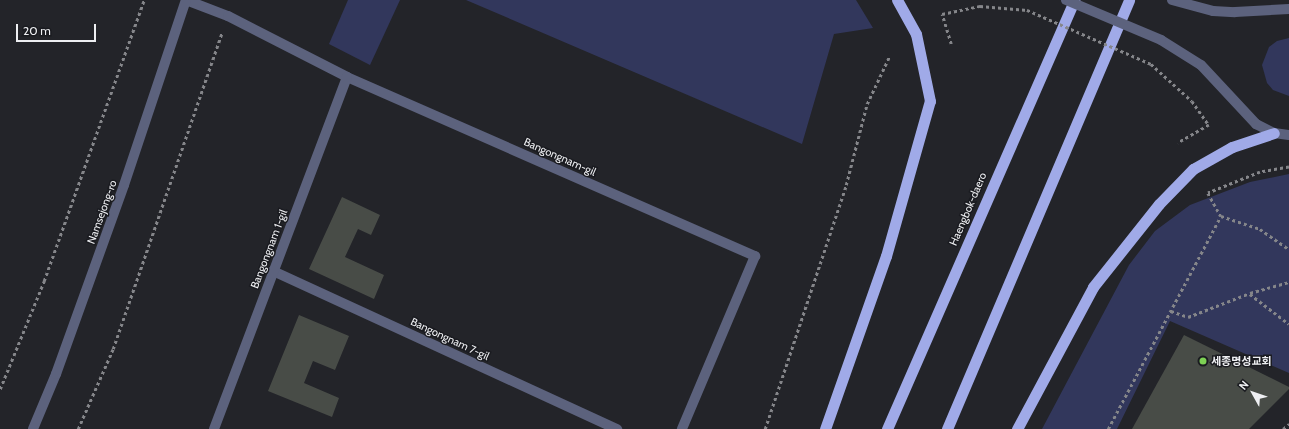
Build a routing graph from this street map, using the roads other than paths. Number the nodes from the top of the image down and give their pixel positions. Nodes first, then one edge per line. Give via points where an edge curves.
1 (186, 0) edge
2 (897, 0) edge
3 (1066, 0) edge
4 (1074, 0) edge
5 (1128, 0) edge
6 (1174, 1) edge
7 (1289, 9) edge
8 (347, 77) junction
9 (1274, 133) junction
10 (1289, 135) edge
11 (273, 271) junction
12 (33, 429) edge
13 (214, 429) edge
14 (617, 429) edge
15 (682, 429) edge
16 (825, 429) edge
17 (887, 429) edge
18 (947, 429) edge
19 (1017, 429) edge

1 - 8 street, Bangongnam-gil via 228,16
1 - 12 street, Namsejong-ro via 124,185 56,374
2 - 16 highway via 916,34 930,101 886,256
3 - 9 street, bridge via 1161,40 1201,65 1256,124
4 - 17 highway, Haengbok-daero
5 - 18 highway
6 - 7 street via 1236,12
8 - 11 street, Bangongnam 1-gil
8 - 15 street, Bangongnam-gil via 755,256
9 - 10 street
9 - 19 highway via 1232,147 1193,168 1160,204 1093,287
11 - 13 street, Bangongnam 1-gil
11 - 14 street, Bangongnam 7-gil

